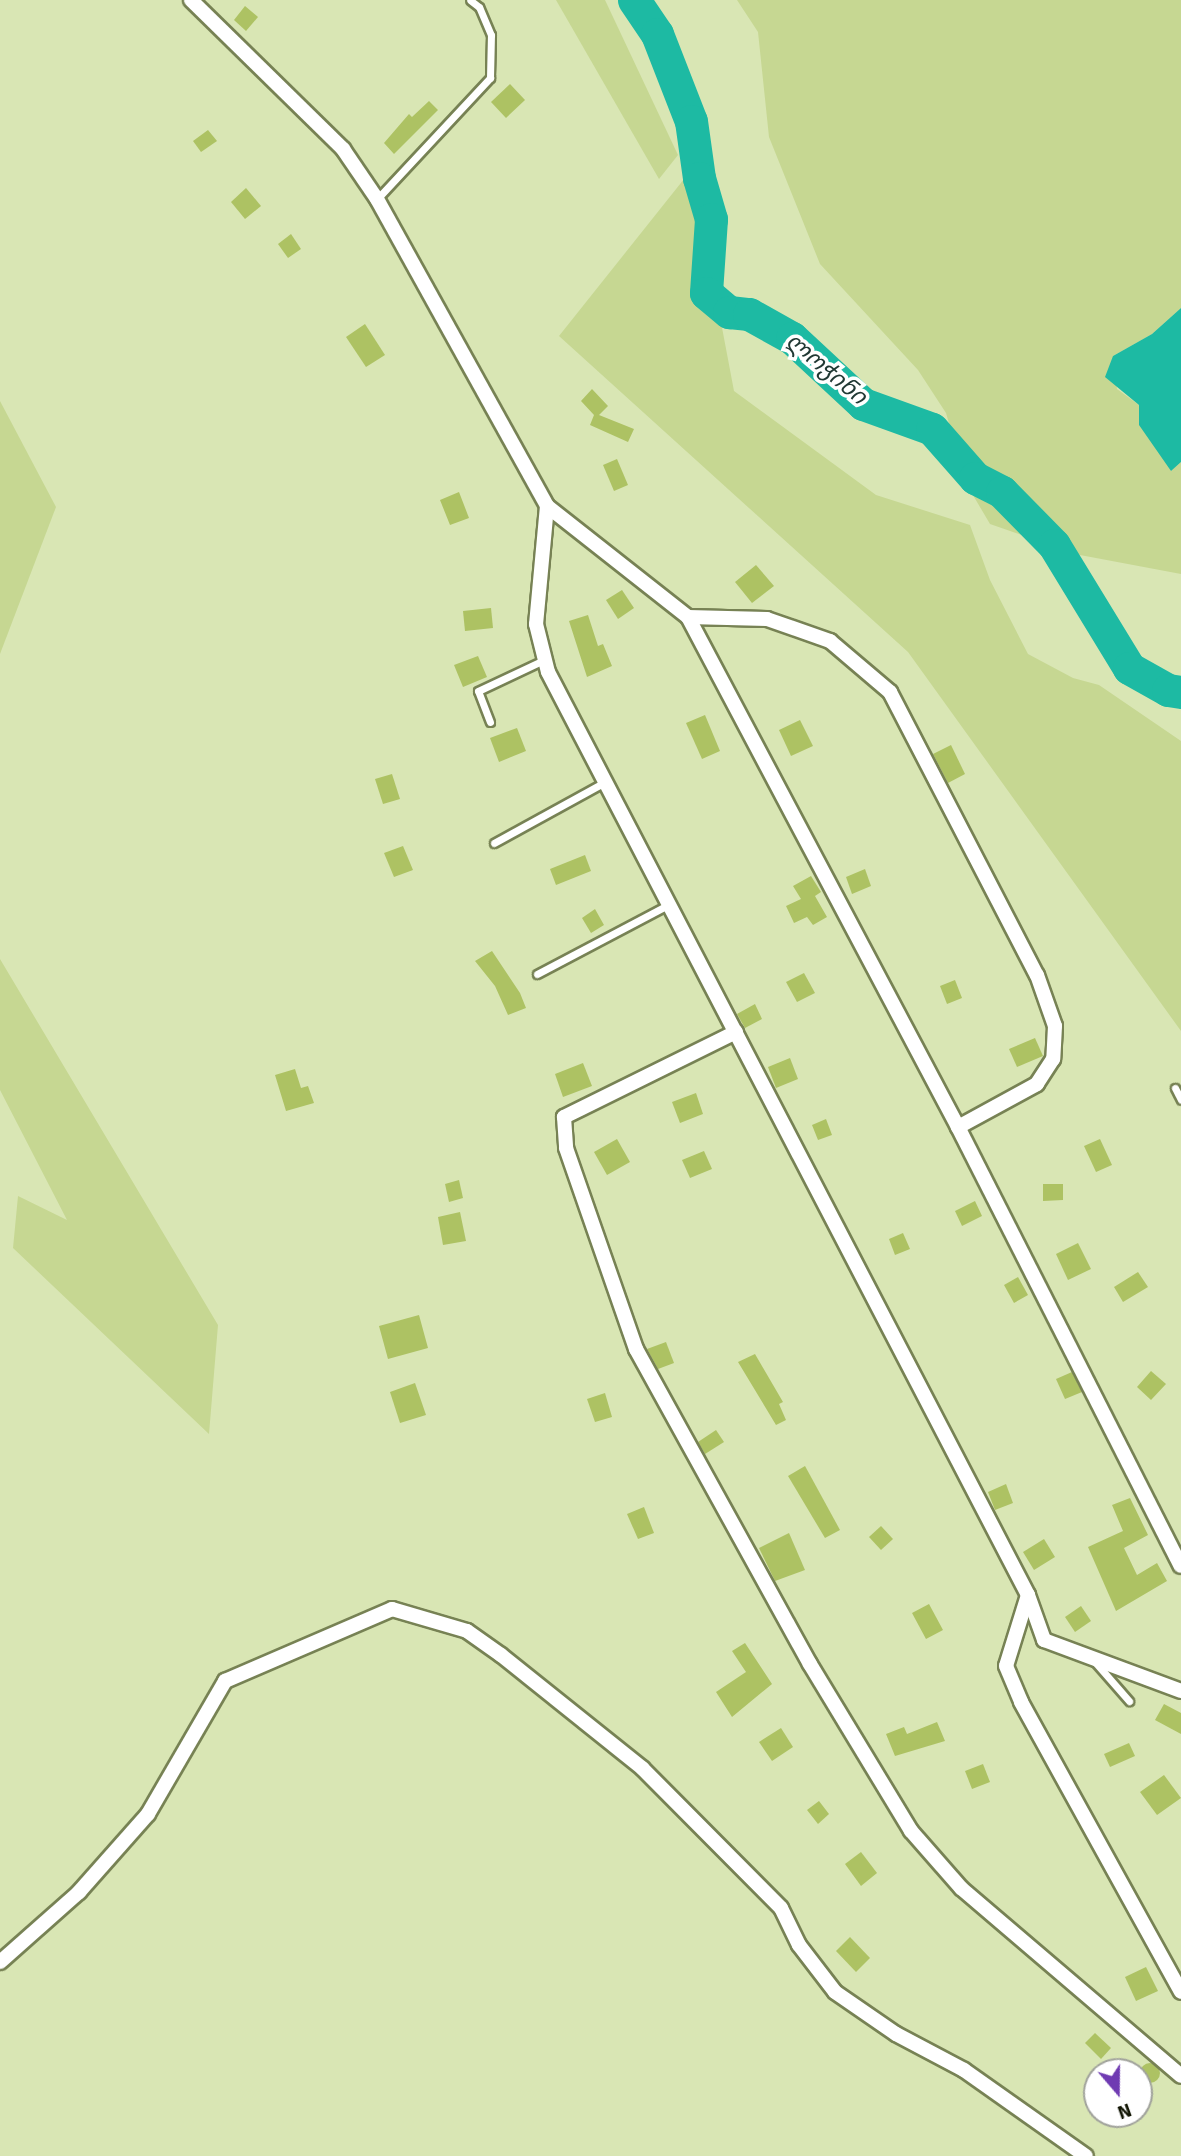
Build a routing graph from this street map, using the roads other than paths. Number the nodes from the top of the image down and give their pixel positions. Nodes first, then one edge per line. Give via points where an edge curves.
1 (191, 0) edge
2 (470, 0) edge
3 (377, 199) junction
4 (547, 506) junction
5 (688, 617) junction
6 (545, 659) junction
7 (490, 722) dead end
8 (605, 782) junction
9 (494, 843) dead end
10 (670, 904) junction
11 (537, 974) dead end
12 (736, 1032) junction
13 (1175, 1088) dead end
14 (1181, 1100) edge
15 (958, 1127) junction
16 (1181, 1566) edge
17 (1028, 1595) junction
18 (1094, 1661) junction
19 (1181, 1691) edge
20 (1129, 1701) dead end
21 (0, 1962) edge
22 (1178, 1973) edge
23 (1181, 1992) edge
24 (1181, 2076) edge
25 (1086, 2156) edge

1 - 3 street via 343,149
2 - 3 lane via 479,8 491,35 490,78
3 - 4 street
4 - 5 street
4 - 6 street via 536,624
5 - 15 street
5 - 15 street via 767,619 830,640 890,692 1037,975 1055,1026 1053,1059 1037,1084
6 - 7 lane via 478,691
6 - 8 street
8 - 9 lane
8 - 10 street
10 - 11 lane
10 - 12 street
12 - 17 street
12 - 24 street via 564,1116 566,1148 636,1349 810,1664 911,1831 961,1888
13 - 14 lane
15 - 16 street
17 - 18 street via 1044,1640
17 - 22 street via 1006,1666 1021,1702
18 - 19 street
18 - 20 lane
21 - 25 street via 79,1892 148,1814 225,1681 392,1609 467,1631 501,1655 642,1768 781,1908 799,1945 835,1992 896,2034 964,2070
22 - 23 street

